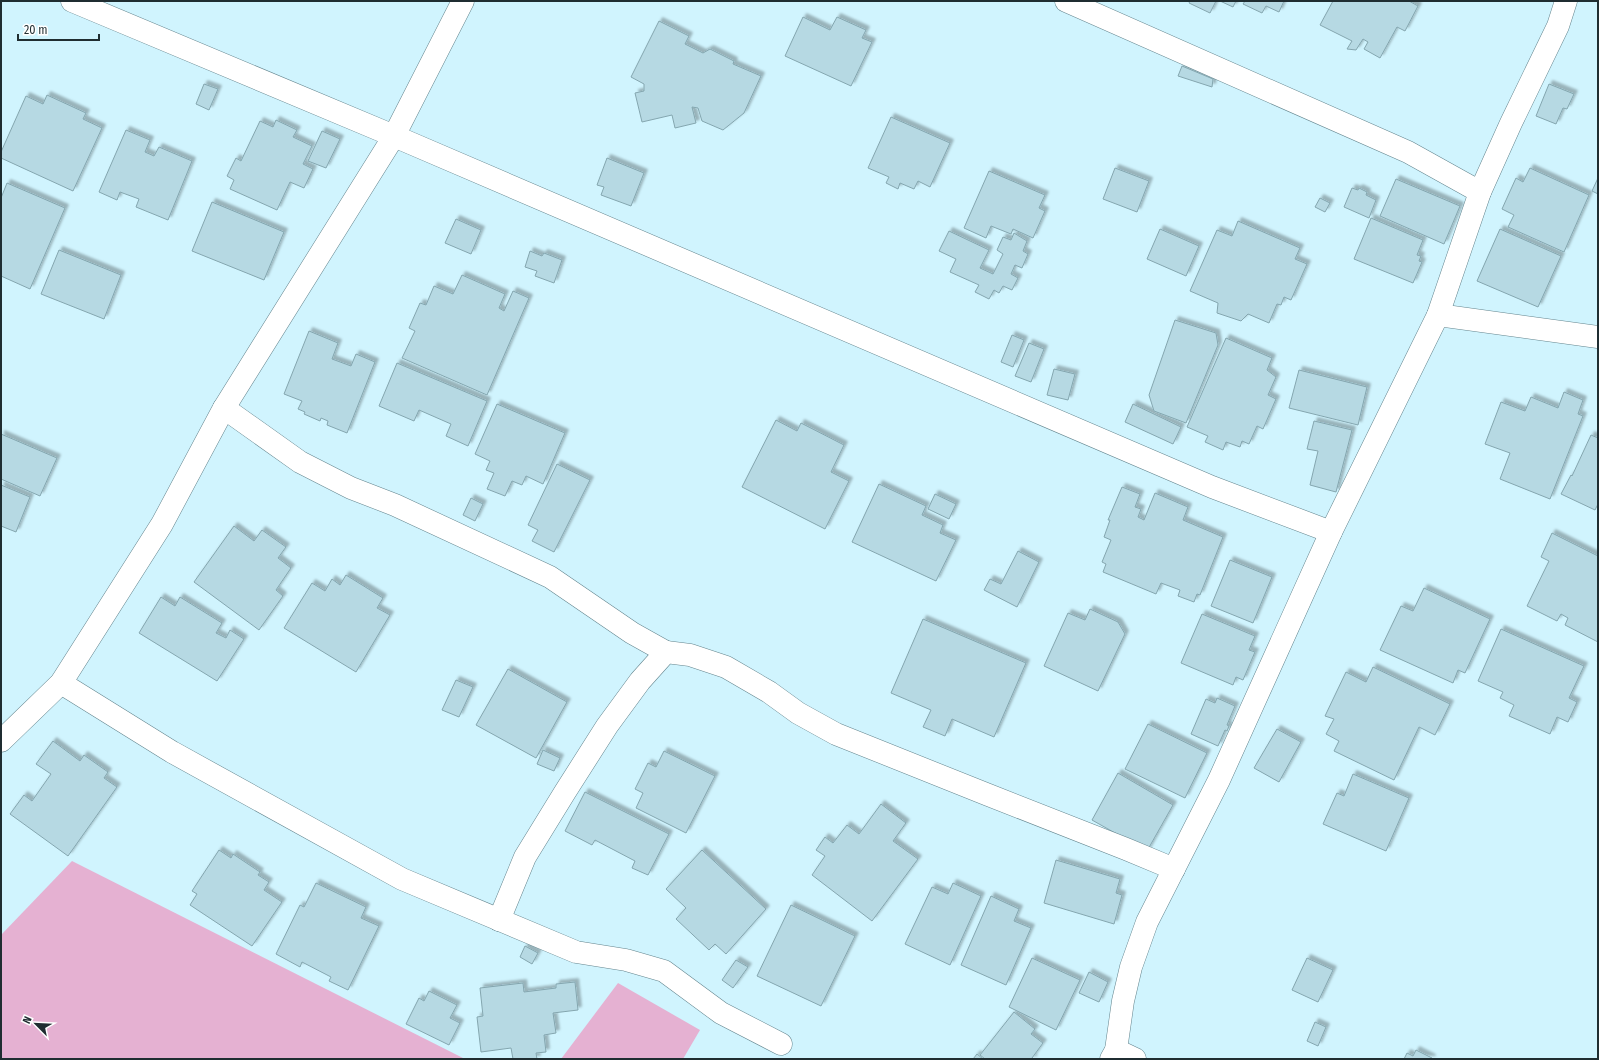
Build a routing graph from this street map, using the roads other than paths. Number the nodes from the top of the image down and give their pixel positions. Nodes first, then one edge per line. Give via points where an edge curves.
1 (72, 1) edge
2 (463, 1) edge
3 (1066, 1) edge
4 (1566, 1) edge
5 (394, 136) junction
6 (1480, 192) junction
7 (1438, 315) junction
8 (1598, 337) edge
9 (224, 408) junction
10 (1332, 532) junction
11 (666, 652) junction
12 (61, 683) junction
13 (1, 741) edge
14 (1174, 869) junction
15 (499, 920) junction
16 (781, 1044) dead end
17 (1113, 1054) edge
18 (1135, 1059) edge

1 - 5 street
2 - 5 street
3 - 6 street via 1408,152
4 - 6 street via 1558,26
5 - 9 street
5 - 10 street via 1212,486
6 - 7 street
7 - 8 street
7 - 10 street
9 - 11 street via 300,462 550,577 632,634
9 - 12 street via 162,524
10 - 14 street via 1219,780
11 - 14 street via 690,655 726,667 836,734
11 - 15 street via 640,681 607,726 565,792 525,858
12 - 13 street
12 - 15 street via 172,752 402,879
14 - 17 street via 1148,922 1131,967
15 - 16 street via 576,952 626,960 664,971 721,1013
17 - 18 street

